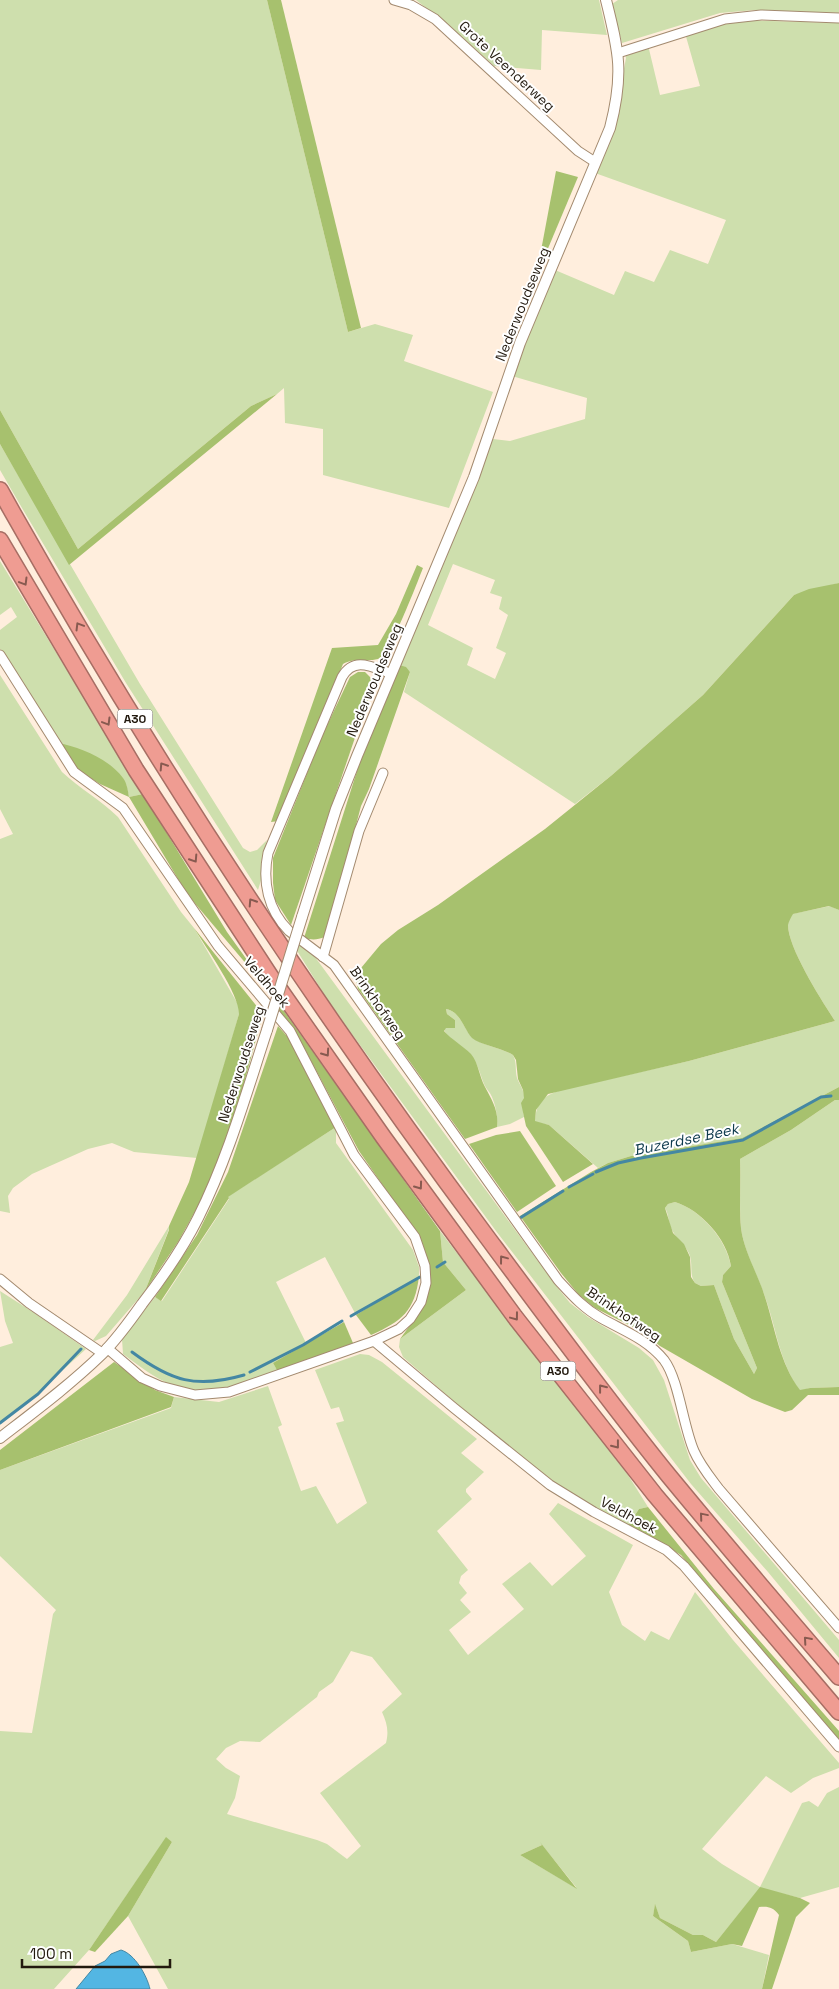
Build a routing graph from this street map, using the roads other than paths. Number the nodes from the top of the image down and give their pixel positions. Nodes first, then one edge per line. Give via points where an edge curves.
1 (394, 0) edge
2 (606, 0) edge
3 (839, 18) edge
4 (618, 53) junction
5 (595, 162) junction
6 (0, 490) edge
7 (0, 540) edge
8 (0, 655) edge
9 (390, 673) junction
10 (383, 773) dead end
11 (324, 956) junction
12 (0, 1279) edge
13 (374, 1340) junction
14 (104, 1351) junction
15 (0, 1438) edge
16 (839, 1628) edge
17 (839, 1677) edge
18 (839, 1712) edge
19 (839, 1747) edge

1 - 5 street, Grote Veenderweg via 412,5 435,19 578,151
2 - 4 street, Nederwoudseweg
3 - 4 street via 761,15 725,19
4 - 5 street, Nederwoudseweg via 617,100 610,128
5 - 9 street, Nederwoudseweg via 520,343 474,477 438,567
17 -> 6 highway, A30 via 667,1473 405,1127 278,942 158,758
7 -> 18 highway, A30 via 136,770 271,977 384,1138 515,1317 655,1494
8 - 13 street, Veldhoek via 74,772 122,808 218,946 290,1031 354,1155 415,1237 425,1266 426,1283 421,1302 399,1330
9 - 11 street, Brinkhofweg via 359,664 345,672 267,858 265,878 270,904 276,915 289,932
9 - 14 street, Nederwoudseweg, bridge via 336,810 231,1143 197,1220 151,1292
10 - 11 street via 359,831
11 - 16 street, Brinkhofweg via 334,964 558,1280 578,1302 599,1317 632,1333 665,1361 694,1451 704,1470
12 - 14 street via 28,1303
13 - 14 street, Veldhoek via 229,1392 195,1394 142,1378
13 - 19 street, Veldhoek via 550,1485 666,1550 684,1566
14 - 15 street, Nederwoudseweg via 57,1394

